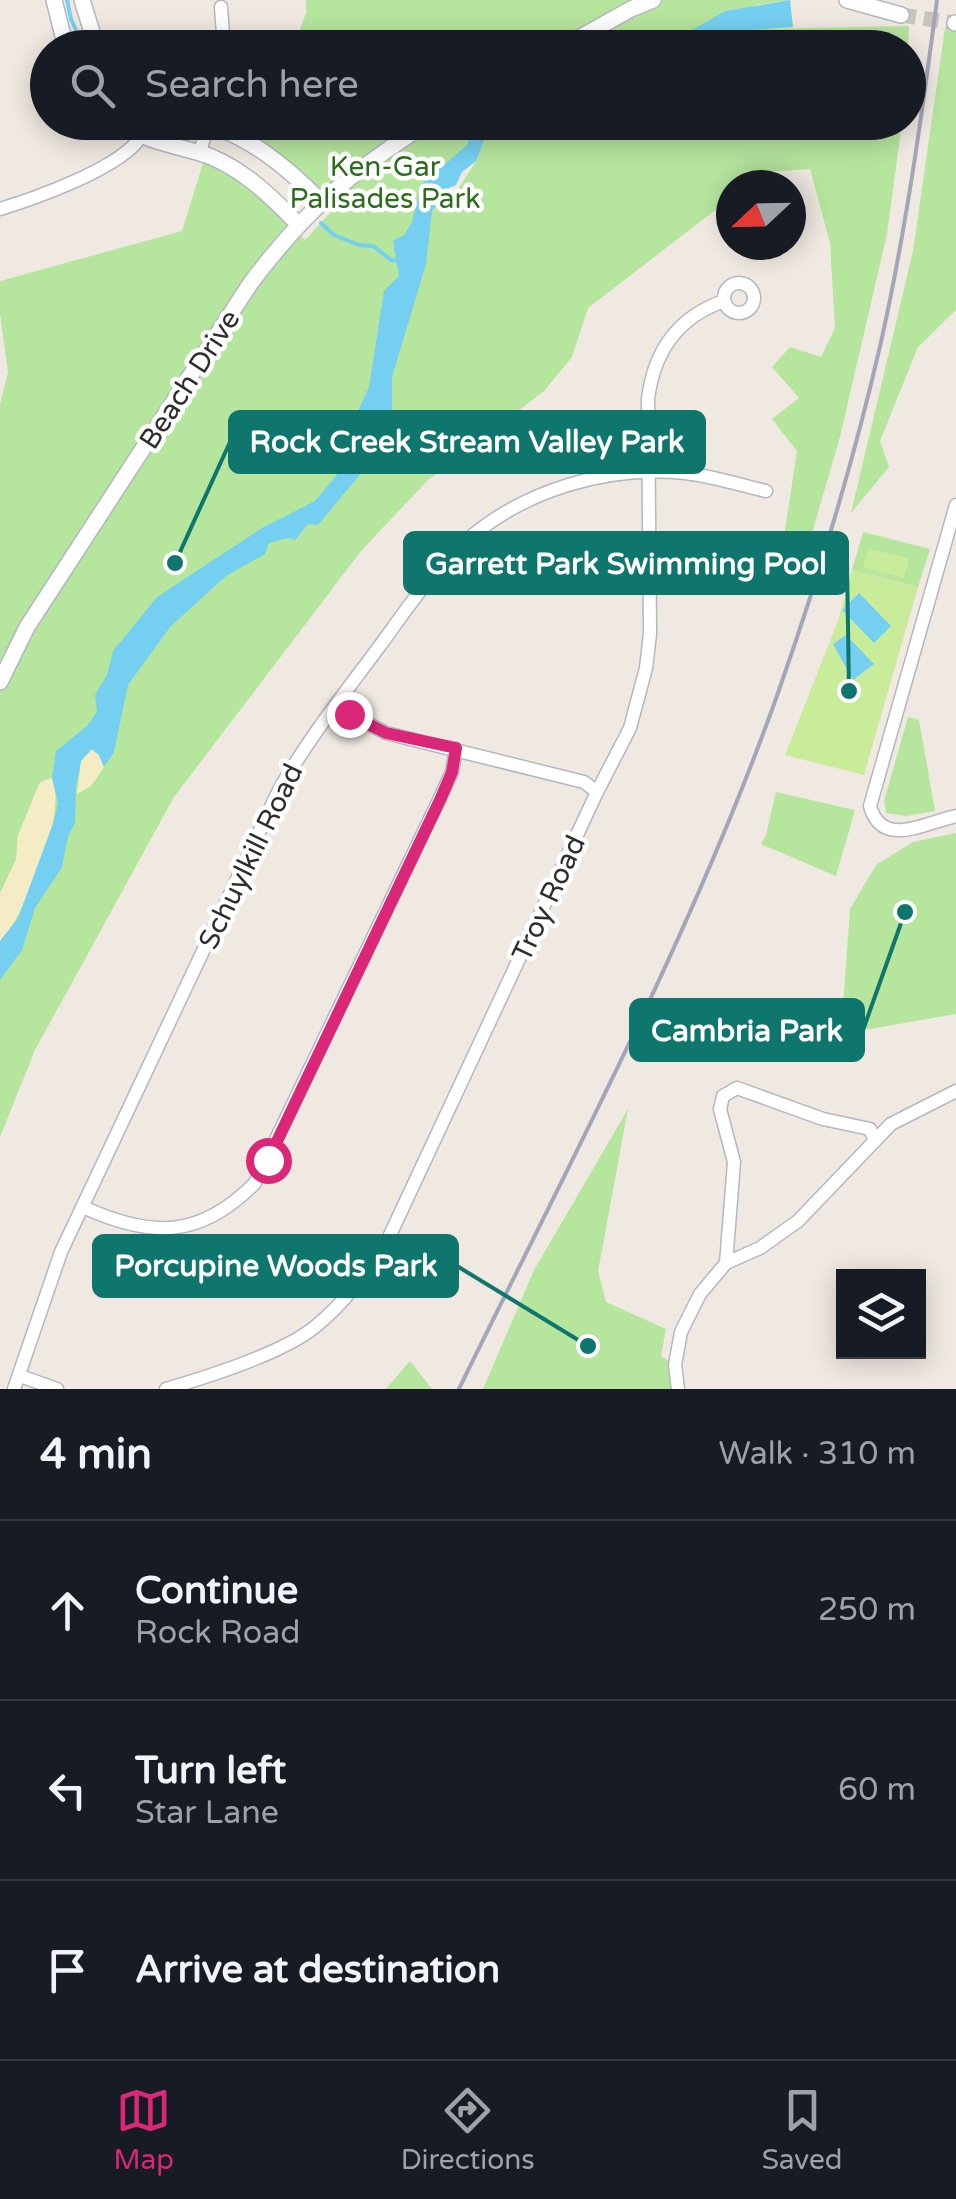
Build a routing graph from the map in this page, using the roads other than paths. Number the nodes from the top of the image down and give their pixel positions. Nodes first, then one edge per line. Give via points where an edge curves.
1 (54, 0) edge
2 (82, 0) edge
3 (653, 0) edge
4 (847, 0) edge
5 (222, 7) dead end
6 (901, 15) tunnel mouth
7 (62, 30) edge
8 (91, 30) edge
9 (223, 30) edge
10 (596, 30) edge
11 (134, 140) edge
12 (168, 140) edge
13 (203, 140) edge
14 (244, 140) edge
15 (401, 140) edge
16 (200, 153) junction
17 (320, 201) junction
18 (0, 209) edge
19 (298, 224) junction
20 (724, 301) dead end
21 (648, 471) junction
22 (766, 491) dead end
23 (956, 506) edge
24 (950, 541) edge
25 (0, 682) edge
26 (332, 710) junction
27 (456, 748) junction
28 (597, 792) junction
29 (956, 816) edge
30 (956, 1091) edge
31 (874, 1139) junction
32 (83, 1207) junction
33 (726, 1264) junction
34 (17, 1383) edge
35 (57, 1389) edge
36 (166, 1389) edge
37 (678, 1389) edge

1 - 7 street
2 - 8 street
3 - 10 street
4 - 6 street
5 - 9 street
11 - 18 street via 72,181
12 - 16 street
13 - 16 street
14 - 17 street via 292,172
15 - 17 street, Beach Drive
16 - 19 street via 252,182
17 - 19 street, Beach Drive
19 - 25 street, Beach Drive via 250,284 28,627
20 - 21 street, Troy Road via 686,320 659,357 648,399
21 - 22 street, Schuylkill Road
21 - 26 street, Schuylkill Road via 557,488 466,541 428,580
21 - 28 street, Troy Road via 646,668 630,728
23 - 24 street
24 - 29 street via 870,806 874,821 897,831
26 - 27 street via 386,733
26 - 32 street, Schuylkill Road via 279,790
27 - 28 street via 584,782
27 - 32 street via 440,800 254,1183 190,1227 138,1228
28 - 36 street, Troy Road via 383,1250 350,1295 313,1329
30 - 31 street
31 - 33 street via 798,1222
31 - 33 street via 862,1125 823,1119 737,1088 723,1096 720,1109 734,1162
32 - 34 street, Schuylkill Road
33 - 37 street via 700,1294 681,1332
34 - 35 street

